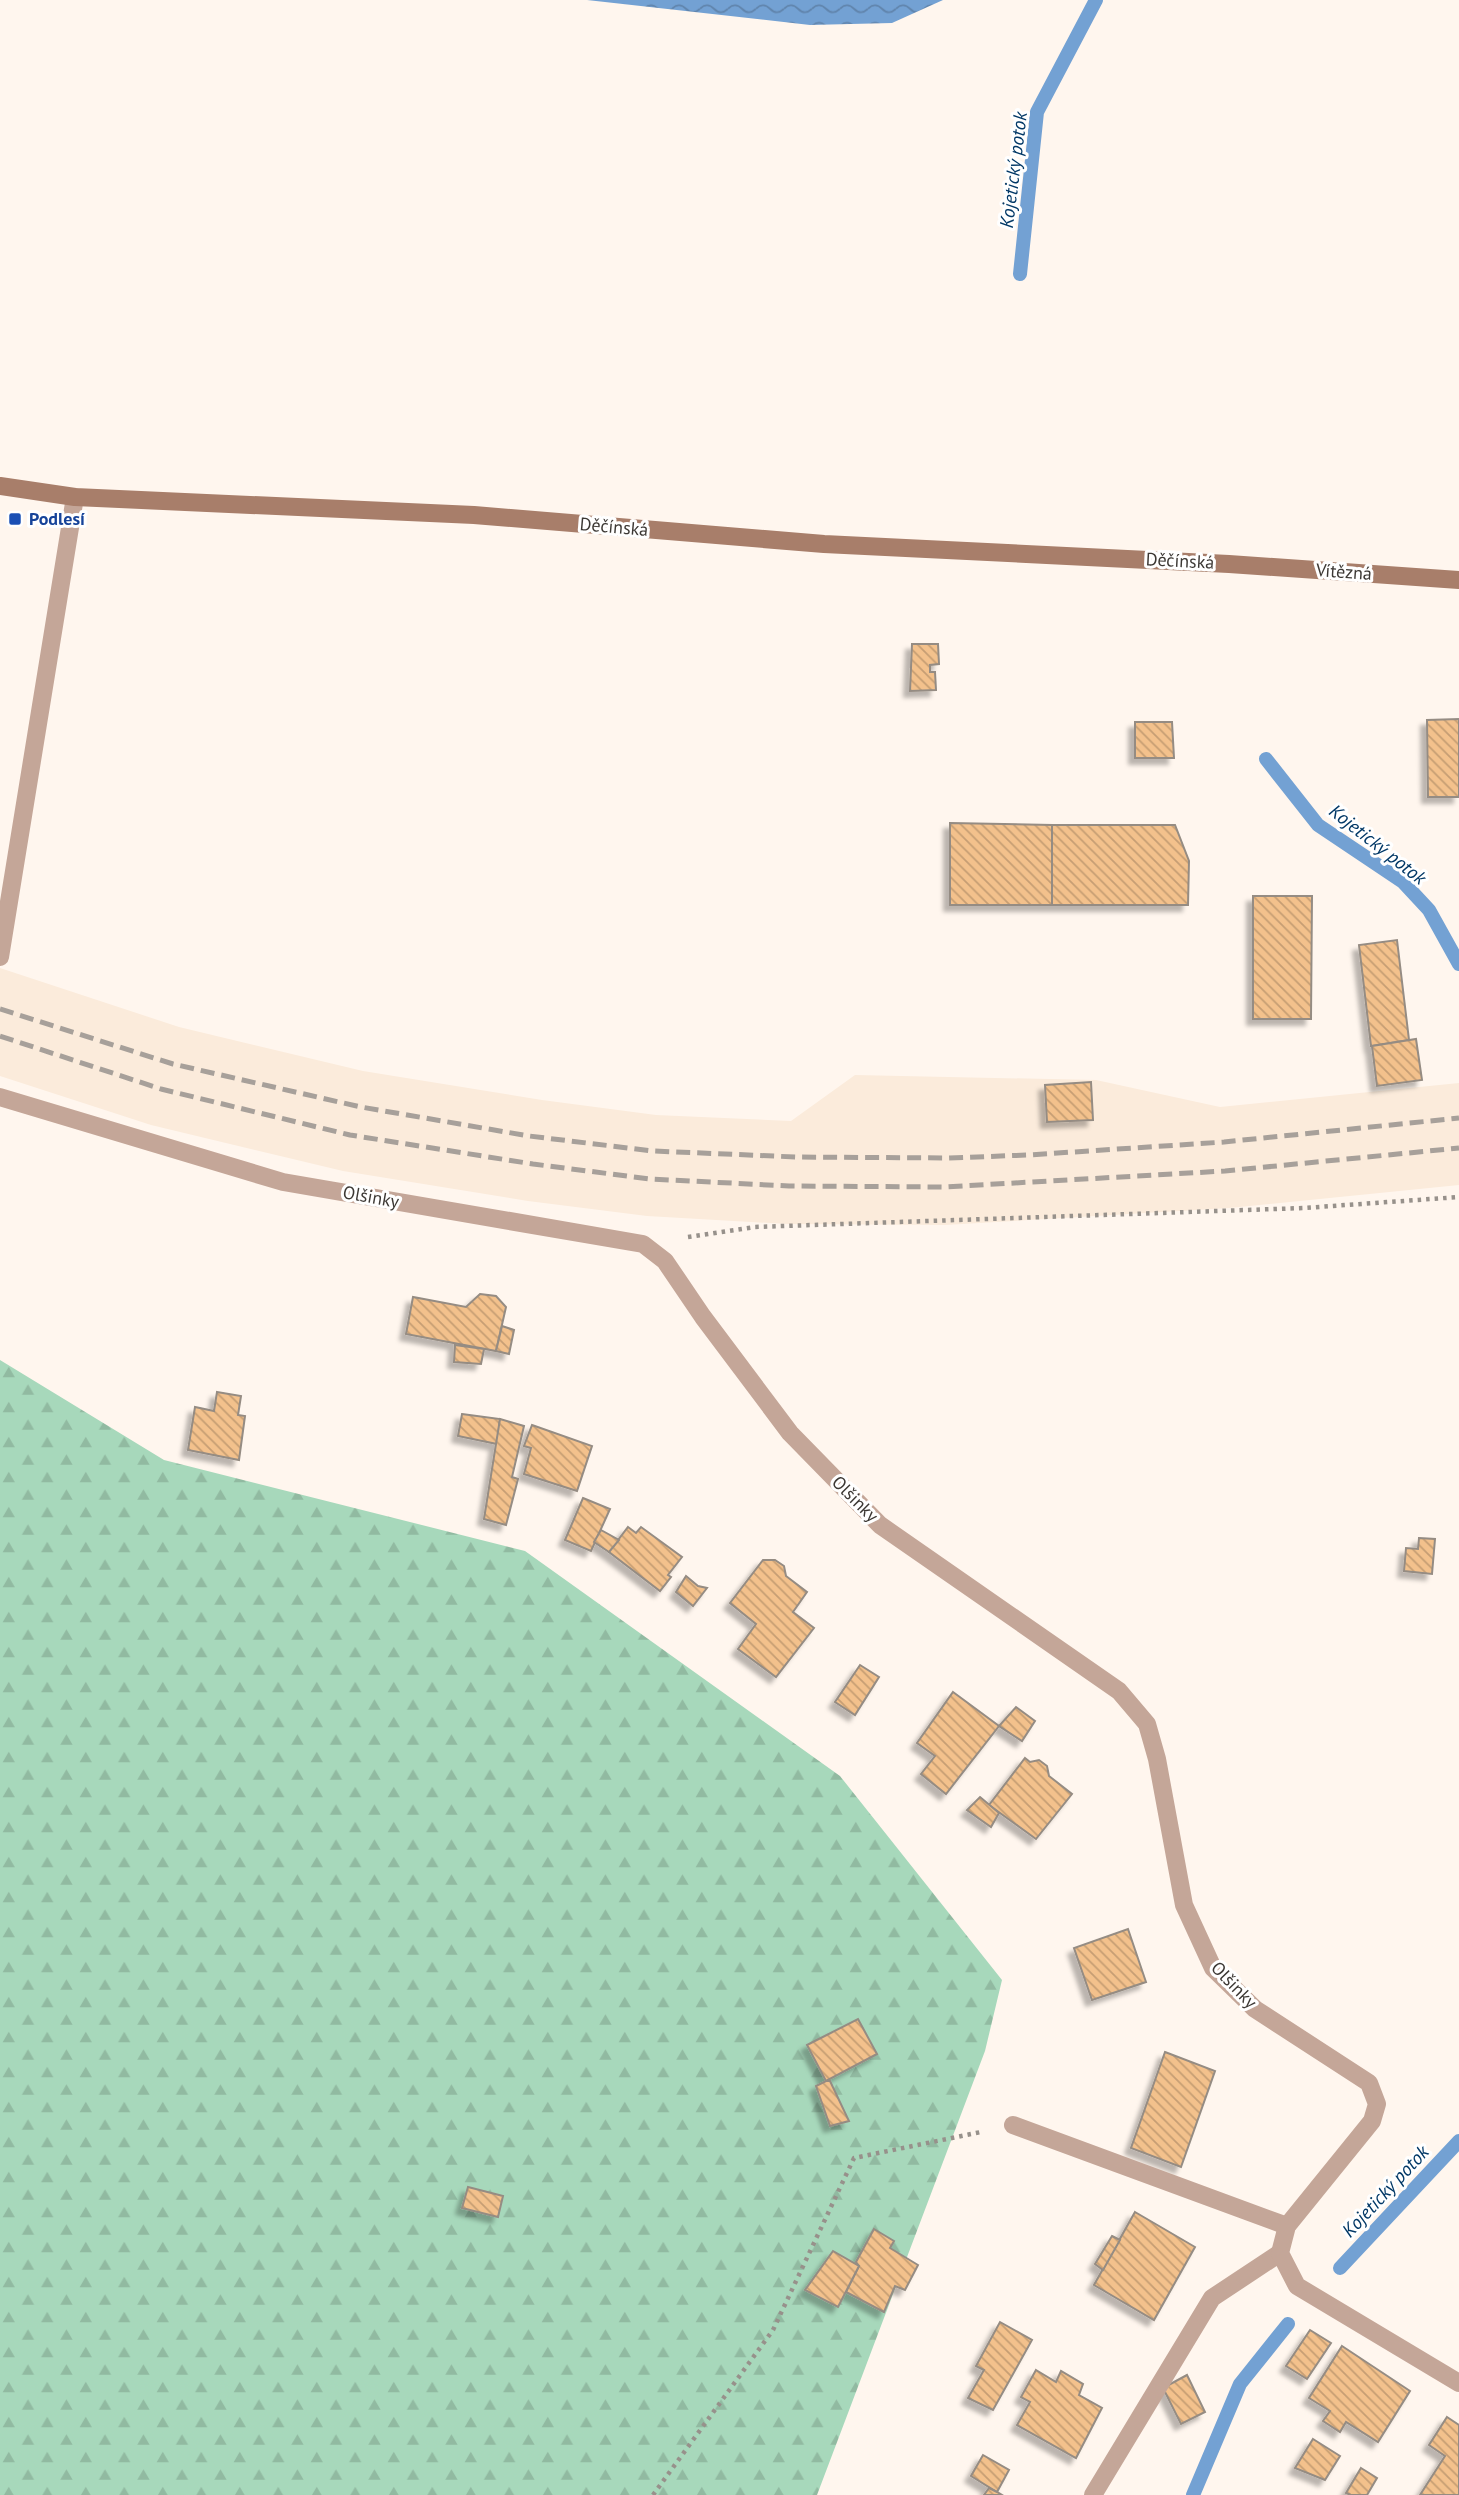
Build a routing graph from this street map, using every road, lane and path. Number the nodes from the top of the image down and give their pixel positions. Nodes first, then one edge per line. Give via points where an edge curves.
1 (0, 486) edge
2 (75, 497) junction
3 (1229, 564) joint
4 (1459, 580) edge
5 (0, 957) edge
6 (0, 1097) edge
7 (1459, 1197) edge
8 (643, 1244) junction
9 (1013, 2126) joint
10 (1287, 2226) junction
11 (1280, 2253) junction
12 (1459, 2383) edge
13 (653, 2495) edge
14 (1093, 2495) edge

1 - 2 main road, Děčínská
2 - 3 main road, Děčínská via 474,515 824,544
2 - 5 street
3 - 4 main road, Vítězná
6 - 8 street, Olšinky via 283,1182
7 - 8 path via 1304,1208 755,1227
8 - 10 street, Olšinky via 664,1261 790,1433 880,1525 1119,1691 1147,1724 1184,1905 1213,1968 1255,2009 1369,2083 1377,2104 1372,2121
9 - 10 street
9 - 13 path via 854,2158 773,2330
10 - 11 street, Olšinky
11 - 12 street via 1297,2286
11 - 14 street via 1212,2298

